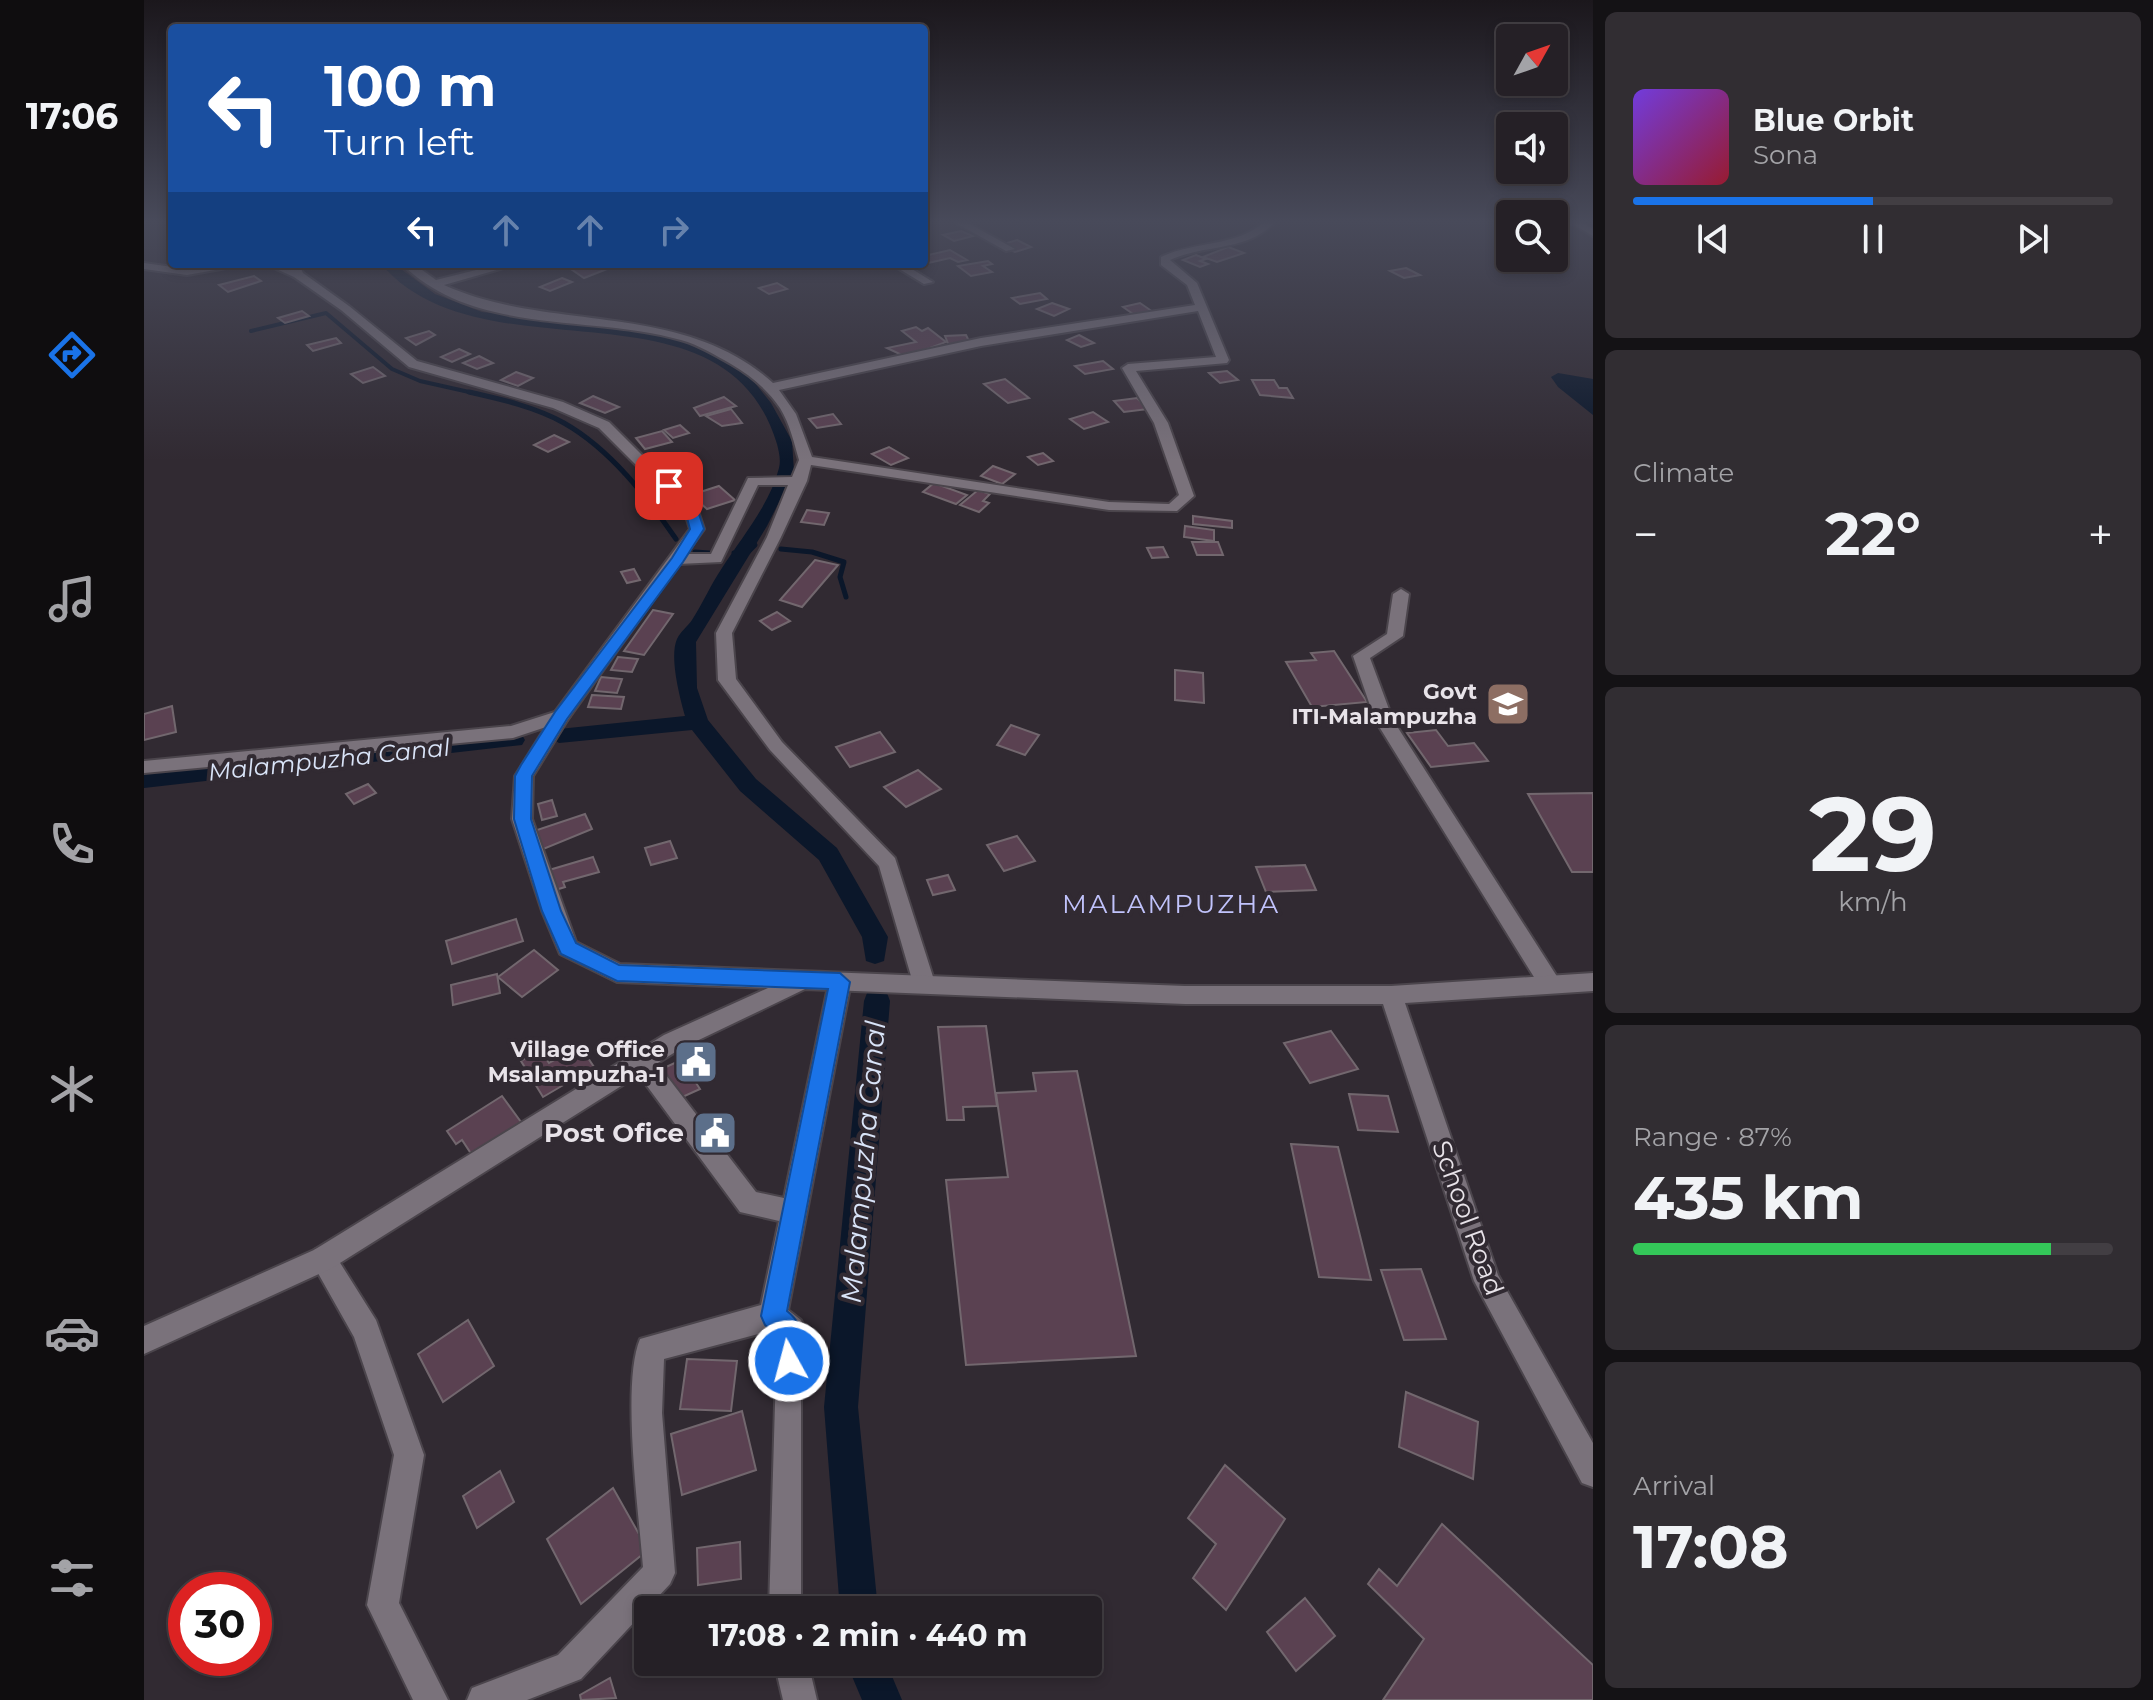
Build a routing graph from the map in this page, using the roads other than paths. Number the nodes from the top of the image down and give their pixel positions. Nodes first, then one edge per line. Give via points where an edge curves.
1 (338, 302) edge
2 (476, 302) edge
3 (1200, 302) edge
4 (1202, 307) junction
5 (769, 388) junction
6 (806, 460) junction
7 (800, 481) junction
8 (678, 559) junction
9 (1401, 594) dead end
10 (561, 716) junction
11 (144, 767) edge
12 (840, 982) junction
13 (1593, 982) edge
14 (801, 983) junction
15 (924, 983) junction
16 (1550, 984) junction
17 (1391, 995) junction
18 (641, 1060) junction
19 (795, 1212) junction
20 (323, 1259) junction
21 (773, 1316) junction
22 (144, 1340) edge
23 (1593, 1472) edge
24 (785, 1596) edge
25 (794, 1676) edge
26 (431, 1700) edge
27 (484, 1700) edge
28 (800, 1700) edge

1 - 8 street via 413,364 558,405 604,425 689,502 697,529
2 - 5 street via 686,337 757,373
3 - 4 street
4 - 5 street via 981,342
4 - 6 street via 1223,360 1128,368 1161,423 1180,471 1187,496 1172,508 1095,505
5 - 6 street via 789,412
6 - 7 street
7 - 8 street via 753,481 716,559
7 - 15 street via 724,633 727,680 776,746 888,863
8 - 10 street
9 - 16 street via 1395,636 1361,656 1363,667 1384,720
10 - 11 street via 513,732
10 - 14 street via 524,776 522,819 568,948 617,973
12 - 14 street
12 - 15 street
12 - 19 street
13 - 16 street
14 - 18 street
15 - 17 street via 1185,995
16 - 17 street
17 - 23 street, School Road via 1487,1281
18 - 19 street via 749,1203
18 - 20 street
19 - 21 street
20 - 22 street
20 - 26 street via 366,1330 409,1455 383,1605
21 - 24 street via 791,1330
21 - 27 street via 650,1349 647,1413 659,1573 569,1667
25 - 28 street

